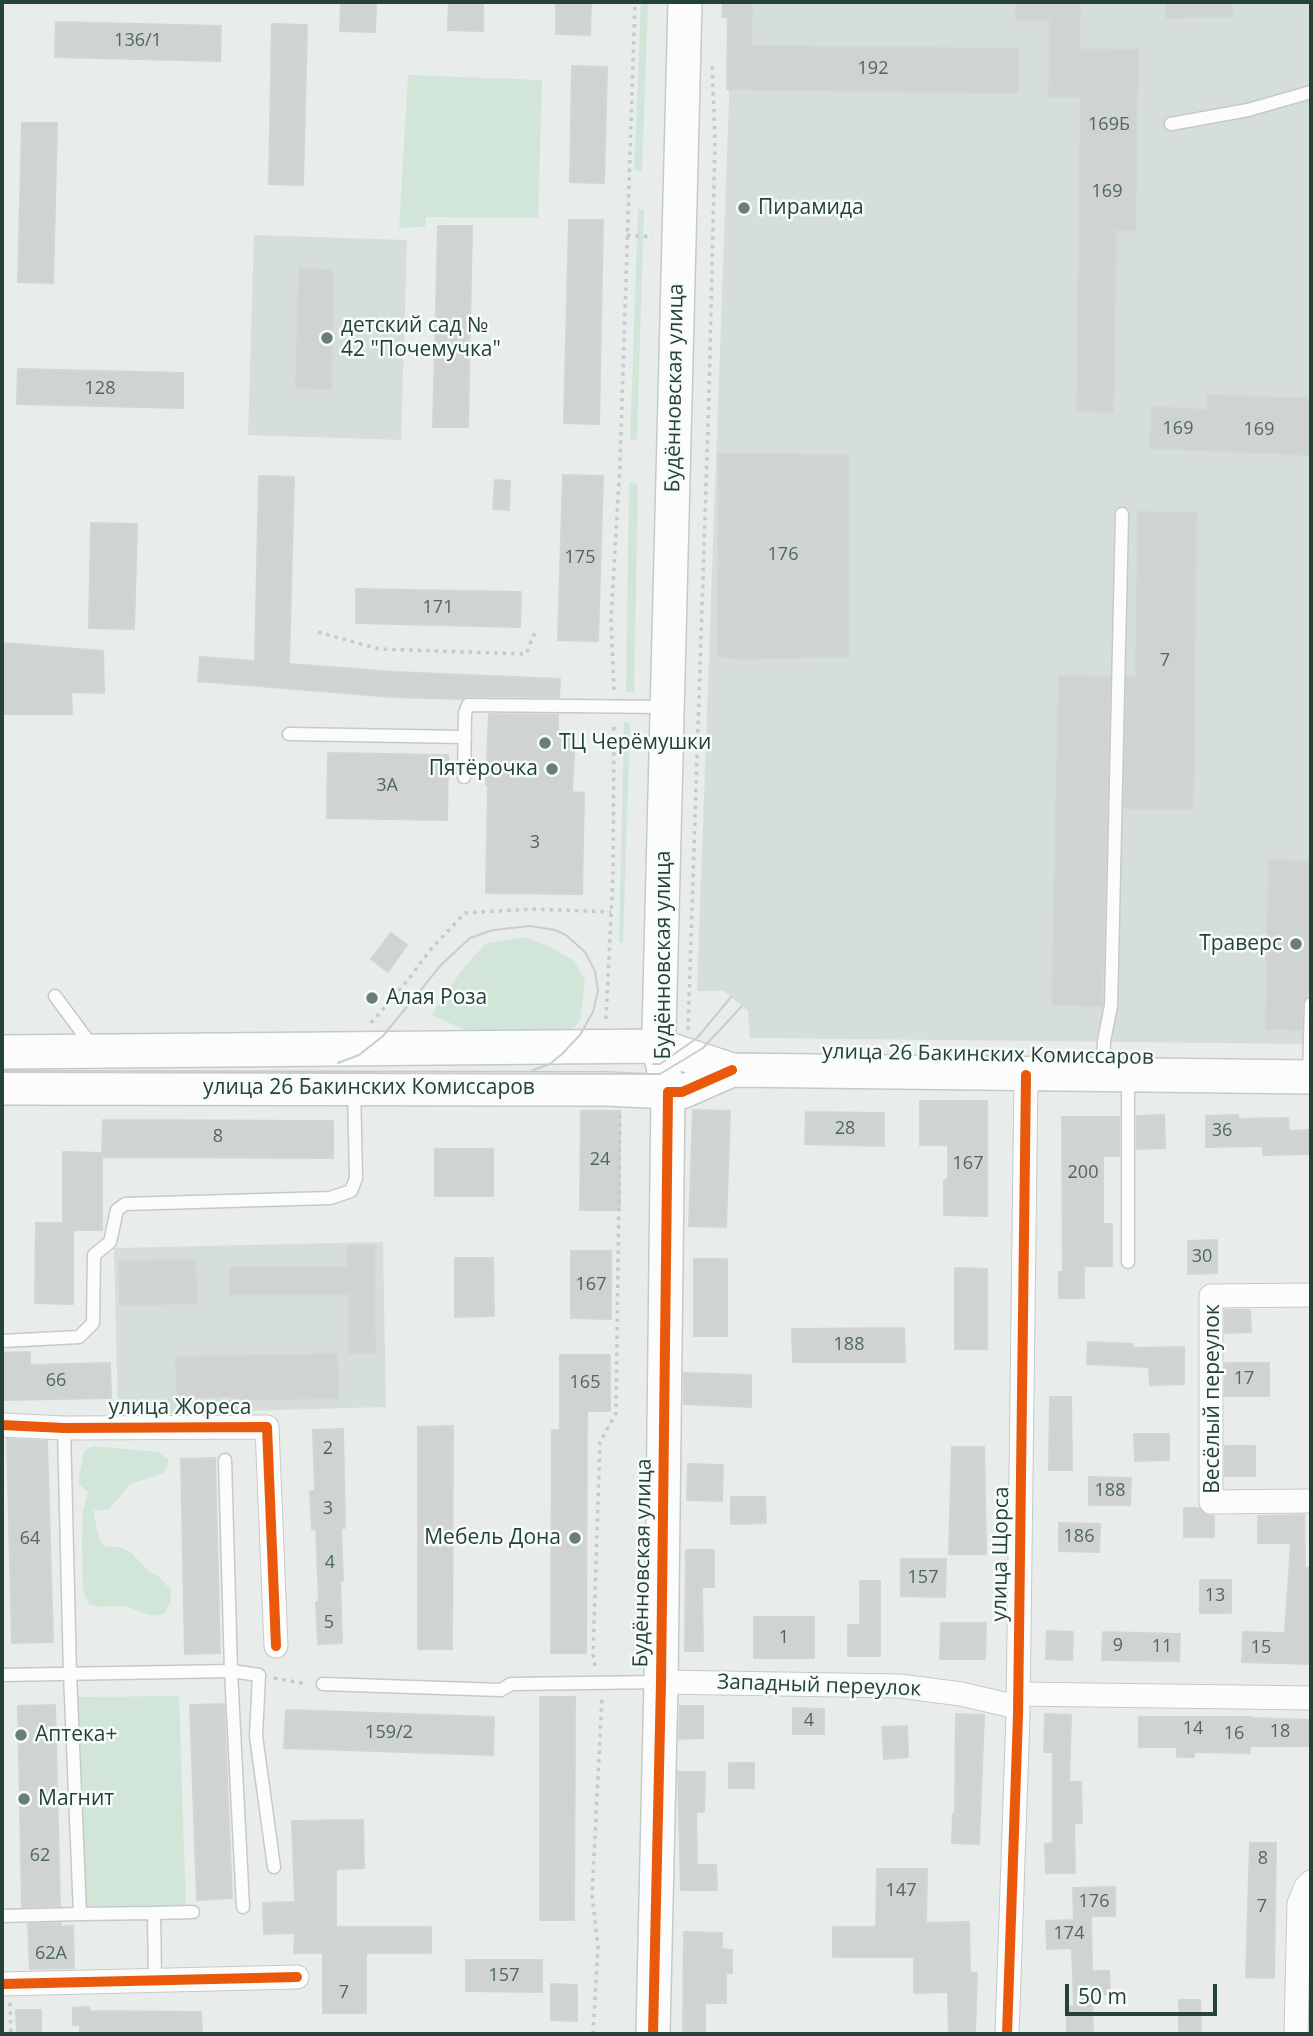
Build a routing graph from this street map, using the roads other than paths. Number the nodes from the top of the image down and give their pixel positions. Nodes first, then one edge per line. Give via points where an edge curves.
1 (685, 2) edge
2 (1311, 92) edge
3 (1171, 124) dead end
4 (1122, 514) dead end
5 (667, 707) junction
6 (289, 734) dead end
7 (465, 737) junction
8 (464, 777) dead end
9 (55, 996) dead end
10 (1311, 1004) edge
11 (659, 1046) junction
12 (96, 1051) junction
13 (2, 1052) edge
14 (732, 1070) junction
15 (1026, 1075) junction
16 (1115, 1076) junction
17 (1310, 1077) edge
18 (2, 1088) edge
19 (354, 1088) junction
20 (668, 1092) junction
21 (1128, 1262) dead end
22 (1311, 1295) edge
23 (2, 1341) edge
24 (2, 1425) edge
25 (64, 1428) junction
26 (225, 1460) dead end
27 (1311, 1501) edge
28 (276, 1646) dead end
29 (231, 1671) junction
30 (70, 1673) junction
31 (2, 1675) edge
32 (661, 1682) junction
33 (323, 1684) road end
34 (1311, 1698) edge
35 (1018, 1701) junction
36 (274, 1867) dead end
37 (1311, 1882) edge
38 (243, 1906) dead end
39 (193, 1912) dead end
40 (154, 1913) junction
41 (80, 1914) junction
42 (2, 1916) edge
43 (297, 1977) dead end
44 (155, 1980) junction
45 (6, 1984) edge
46 (653, 2034) edge
47 (1007, 2034) edge
48 (1296, 2034) edge

1 - 5 main road, Будённовская улица
2 - 3 lane via 1248,110
4 - 16 lane via 1111,1006 1104,1041
5 - 7 lane via 468,705
5 - 11 main road, Будённовская улица
6 - 7 lane
7 - 8 lane
9 - 12 lane
10 - 17 lane
11 - 12 main road, улица 26 Бакинских Комиссаров
11 - 14 main road, улица 26 Бакинских Комиссаров
11 - 20 main road, Будённовская улица
12 - 13 main road, улица 26 Бакинских Комиссаров
14 - 15 main road, улица 26 Бакинских Комиссаров
14 - 20 main road, улица 26 Бакинских Комиссаров via 681,1092
15 - 16 main road, улица 26 Бакинских Комиссаров
15 - 35 street, улица Щорса
16 - 17 main road, улица 26 Бакинских Комиссаров
16 - 21 lane
18 - 19 main road, улица 26 Бакинских Комиссаров
19 - 20 main road, улица 26 Бакинских Комиссаров
19 - 23 lane via 356,1178 351,1191 330,1199 125,1204 117,1210 110,1242 94,1255 93,1323 79,1337
20 - 32 main road, Будённовская улица
22 - 27 street, Весёлый переулок via 1211,1296 1211,1502
24 - 25 street, улица Жореса
25 - 28 street, улица Жореса via 267,1427
25 - 30 lane
26 - 29 lane
29 - 30 lane
29 - 36 lane via 259,1675 256,1736
29 - 38 lane
30 - 31 lane
30 - 41 lane
32 - 33 lane via 511,1684 501,1690
32 - 35 street, Западный переулок via 901,1686
32 - 46 main road, Будённовская улица
34 - 35 street, Западный переулок
35 - 47 street, улица Щорса
37 - 48 street via 1299,1904
39 - 40 lane
40 - 41 lane
40 - 44 lane
41 - 42 lane
43 - 44 street
44 - 45 street

